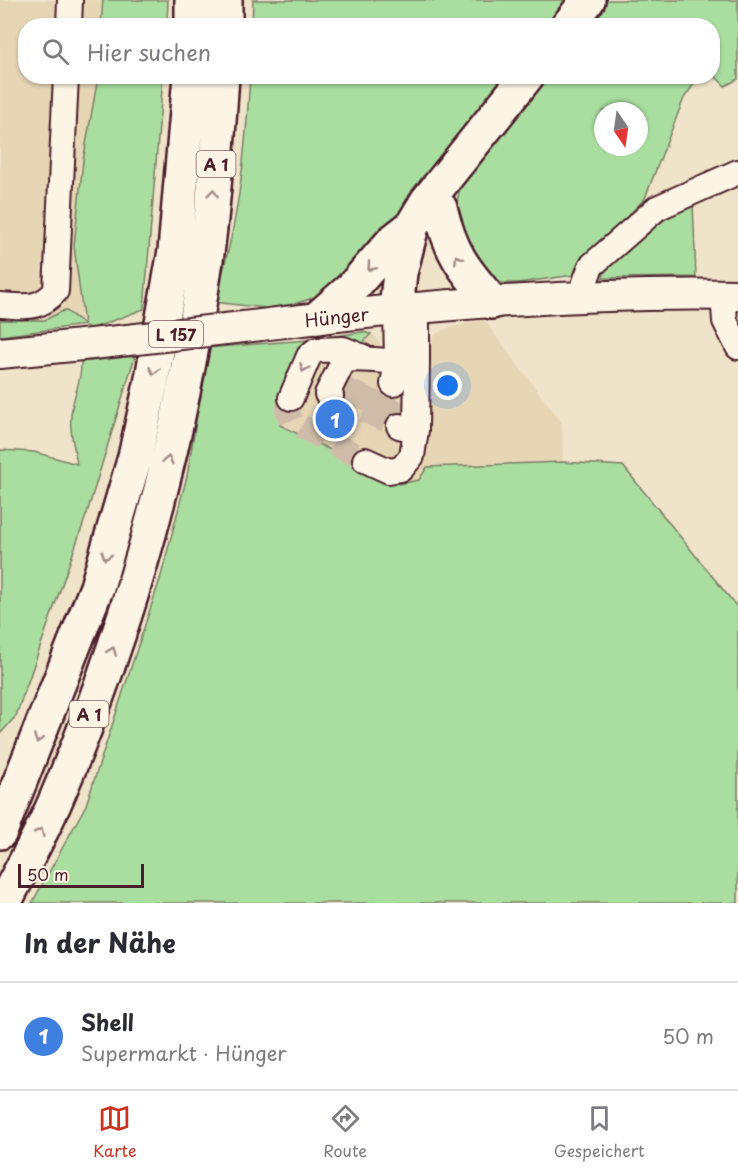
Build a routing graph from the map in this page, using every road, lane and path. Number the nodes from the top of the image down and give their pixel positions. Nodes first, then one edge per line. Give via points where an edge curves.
1 (70, 0) edge
2 (192, 0) edge
3 (225, 0) edge
4 (588, 0) edge
5 (69, 18) edge
6 (192, 18) edge
7 (225, 18) edge
8 (574, 18) edge
9 (66, 84) edge
10 (189, 84) edge
11 (221, 84) edge
12 (522, 84) edge
13 (463, 157) junction
14 (738, 172) edge
15 (440, 208) junction
16 (412, 226) junction
17 (730, 295) edge
18 (584, 296) junction
19 (492, 302) junction
20 (0, 305) edge
21 (406, 307) junction
22 (319, 317) junction
23 (738, 347) edge
24 (0, 353) edge
25 (391, 371) junction
26 (332, 396) tunnel mouth
27 (291, 398) tunnel mouth
28 (366, 460) tunnel mouth
29 (0, 832) edge
30 (4, 903) edge

1 - 5 street
2 - 6 highway
3 - 7 highway
4 - 8 highway
9 - 20 street via 56,291 45,303 30,307
10 -> 29 highway, A 1 via 175,251 132,468 97,587
30 -> 11 highway, A 1 via 56,799 83,730 122,623 154,517 178,414 207,252
12 - 13 highway
13 - 15 highway
13 - 16 highway
14 - 18 street via 657,208 591,266
19 -> 15 highway via 450,247
15 - 21 highway via 417,288
16 - 21 highway via 400,273
16 -> 22 highway
17 - 18 main road, Hünger / L 157
17 - 23 street via 726,321
18 - 19 main road, Hünger / L 157
19 - 21 main road, Hünger / L 157
21 - 22 main road, Hünger / L 157
21 - 25 street
22 - 24 main road, Hünger / L 157, bridge
25 - 26 street via 344,360 327,394
25 -> 27 street via 343,349 316,350 309,356
25 - 28 street via 407,428 408,464 389,471

